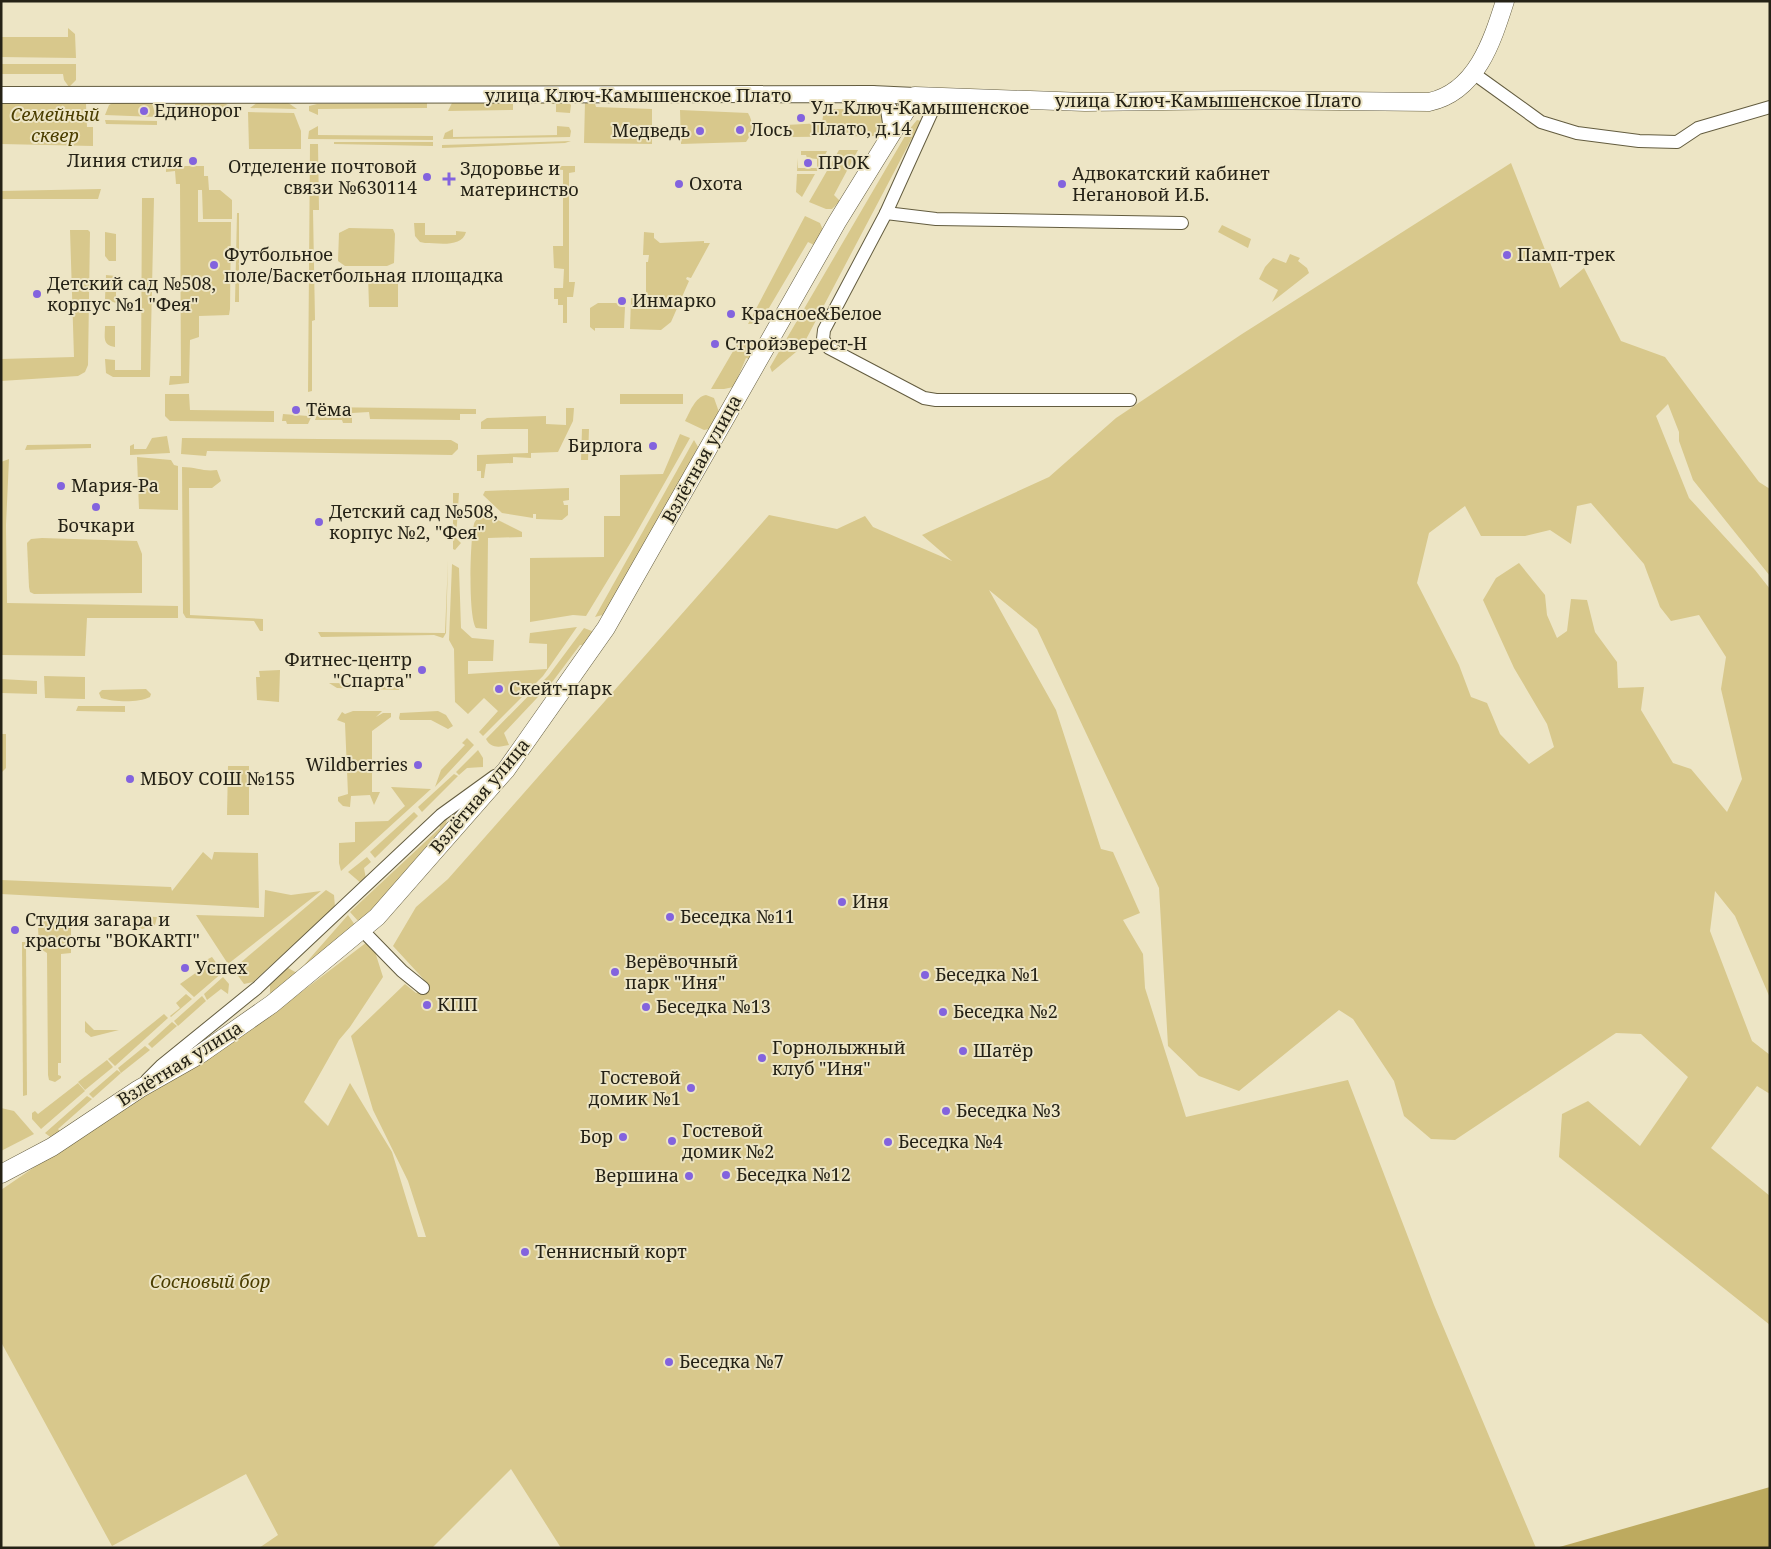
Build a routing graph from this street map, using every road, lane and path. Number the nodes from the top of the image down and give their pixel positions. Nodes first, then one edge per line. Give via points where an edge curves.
1 (1505, 1) edge
2 (1473, 73) junction
3 (872, 94) junction
4 (1, 95) edge
5 (914, 96) junction
6 (939, 96) junction
7 (1770, 108) edge
8 (888, 136) junction
9 (886, 213) junction
10 (1182, 223) dead end
11 (1130, 400) dead end
12 (506, 770) junction
13 (363, 931) junction
14 (423, 988) dead end
15 (139, 1089) junction
16 (1, 1174) edge

1 - 2 main road, улица Ключ-Камышенское Плато via 1492,39
2 - 6 main road, улица Ключ-Камышенское Плато via 1453,94 1429,102 1085,102
2 - 7 street via 1541,122 1577,133 1639,141 1677,142 1698,128
3 - 4 street, улица Ключ-Камышенское Плато
3 - 5 street, улица Ключ-Камышенское Плато
3 - 8 street via 889,110 891,124
5 - 6 main road, улица Ключ-Камышенское Плато
5 - 8 main road, Взлётная улица
6 - 9 street
8 - 12 main road, Взлётная улица via 734,399 606,628
9 - 10 street via 936,219
9 - 11 street via 823,331 823,339 830,348 924,398
12 - 13 main road, Взлётная улица
12 - 15 street via 442,814 257,988 161,1066
13 - 14 street
13 - 15 main road, Взлётная улица via 272,1004 199,1055
15 - 16 main road, Взлётная улица via 52,1147

